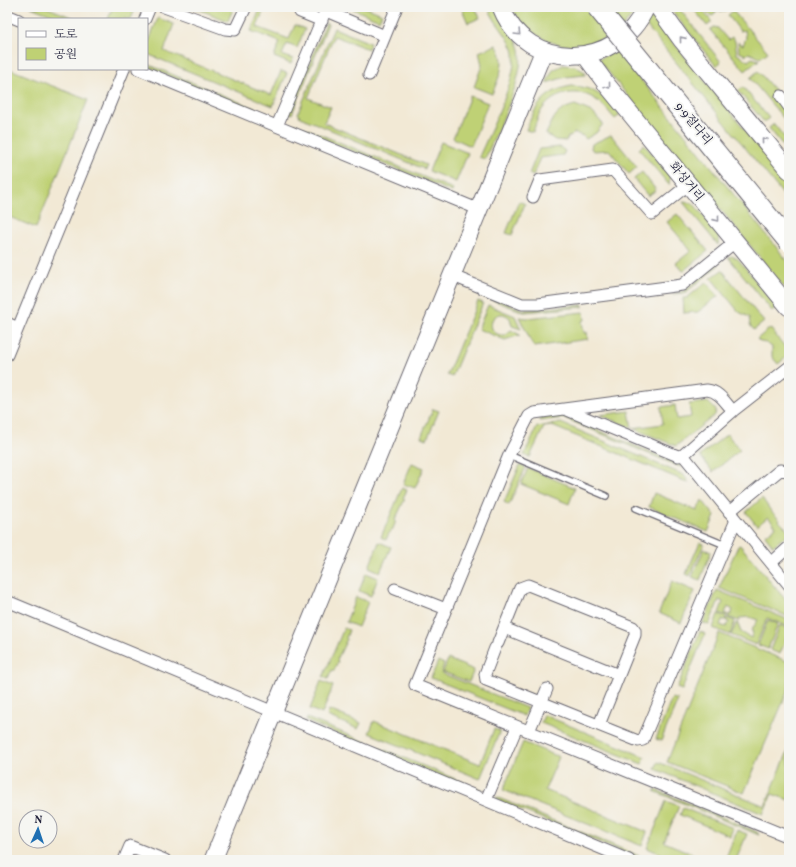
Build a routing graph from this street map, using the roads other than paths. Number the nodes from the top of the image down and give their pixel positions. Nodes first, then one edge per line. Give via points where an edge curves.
1 (150, 7) edge
2 (164, 7) edge
3 (246, 7) edge
4 (501, 7) edge
5 (597, 7) edge
6 (612, 7) edge
7 (646, 7) edge
8 (658, 7) edge
9 (396, 9) dead end
10 (300, 12) dead end
11 (325, 13) edge
12 (7, 15) edge
13 (145, 18) edge
14 (18, 20) edge
15 (385, 36) junction
16 (544, 50) junction
17 (585, 55) junction
18 (124, 70) edge
19 (140, 70) edge
20 (369, 75) dead end
21 (781, 96) dead end
22 (789, 107) edge
23 (278, 126) junction
24 (789, 170) edge
25 (689, 184) junction
26 (533, 197) dead end
27 (480, 210) junction
28 (789, 224) edge
29 (735, 242) junction
30 (789, 242) edge
31 (453, 276) junction
32 (789, 307) edge
33 (7, 323) edge
34 (18, 328) junction
35 (7, 355) edge
36 (789, 367) edge
37 (566, 410) junction
38 (733, 411) junction
39 (509, 455) junction
40 (682, 455) junction
41 (789, 471) edge
42 (606, 496) dead end
43 (636, 508) dead end
44 (732, 516) junction
45 (725, 545) junction
46 (789, 547) edge
47 (771, 563) junction
48 (789, 585) edge
49 (395, 589) dead end
50 (7, 601) edge
51 (446, 609) junction
52 (504, 628) junction
53 (619, 675) junction
54 (547, 688) dead end
55 (541, 702) junction
56 (274, 712) junction
57 (599, 725) junction
58 (517, 727) junction
59 (529, 731) junction
60 (486, 800) junction
61 (789, 838) edge
62 (124, 860) edge
63 (165, 860) edge
64 (214, 860) edge
65 (627, 860) edge

1 - 13 street
2 - 3 street via 225,29 235,30
4 -> 16 main road via 505,18 522,38
5 - 30 highway, 9·9절다리, bridge
6 - 28 highway, 9·9절다리
7 - 17 main road via 640,20 621,40 610,47
24 -> 8 main road via 681,39
9 - 15 street
10 - 11 street
11 - 15 street
11 - 23 street
12 - 14 street
15 - 20 street
16 - 17 main road via 558,54
16 - 27 main road
17 -> 25 main road, 화성거리
18 - 34 street
19 - 23 street
21 - 22 street
23 - 27 street
25 - 26 street via 652,214 613,170 540,180
25 -> 29 main road, 화성거리
27 - 31 main road
29 - 31 street via 682,285 538,304 522,304
29 - 32 main road, 화성거리
31 - 56 main road
33 - 34 street
34 - 35 street
36 - 38 street
37 - 38 street via 713,390
37 - 39 street via 529,416
37 - 40 street via 672,455
38 - 40 street
39 - 42 lane
39 - 51 street
40 - 44 street
41 - 44 street via 780,470
43 - 45 lane
44 - 45 street
44 - 47 street
45 - 57 street via 645,738 638,741
46 - 47 street
47 - 48 street
49 - 51 street
50 - 56 street
51 - 58 street via 415,685
52 - 53 street
52 - 53 street via 520,588 528,585 633,627 635,635
52 - 55 street via 485,674 486,680
53 - 57 street
54 - 55 street
55 - 57 street
55 - 59 street
56 - 60 street
56 - 64 main road
58 - 59 street
58 - 60 street
59 - 61 street
60 - 65 street
62 - 63 street via 130,846

